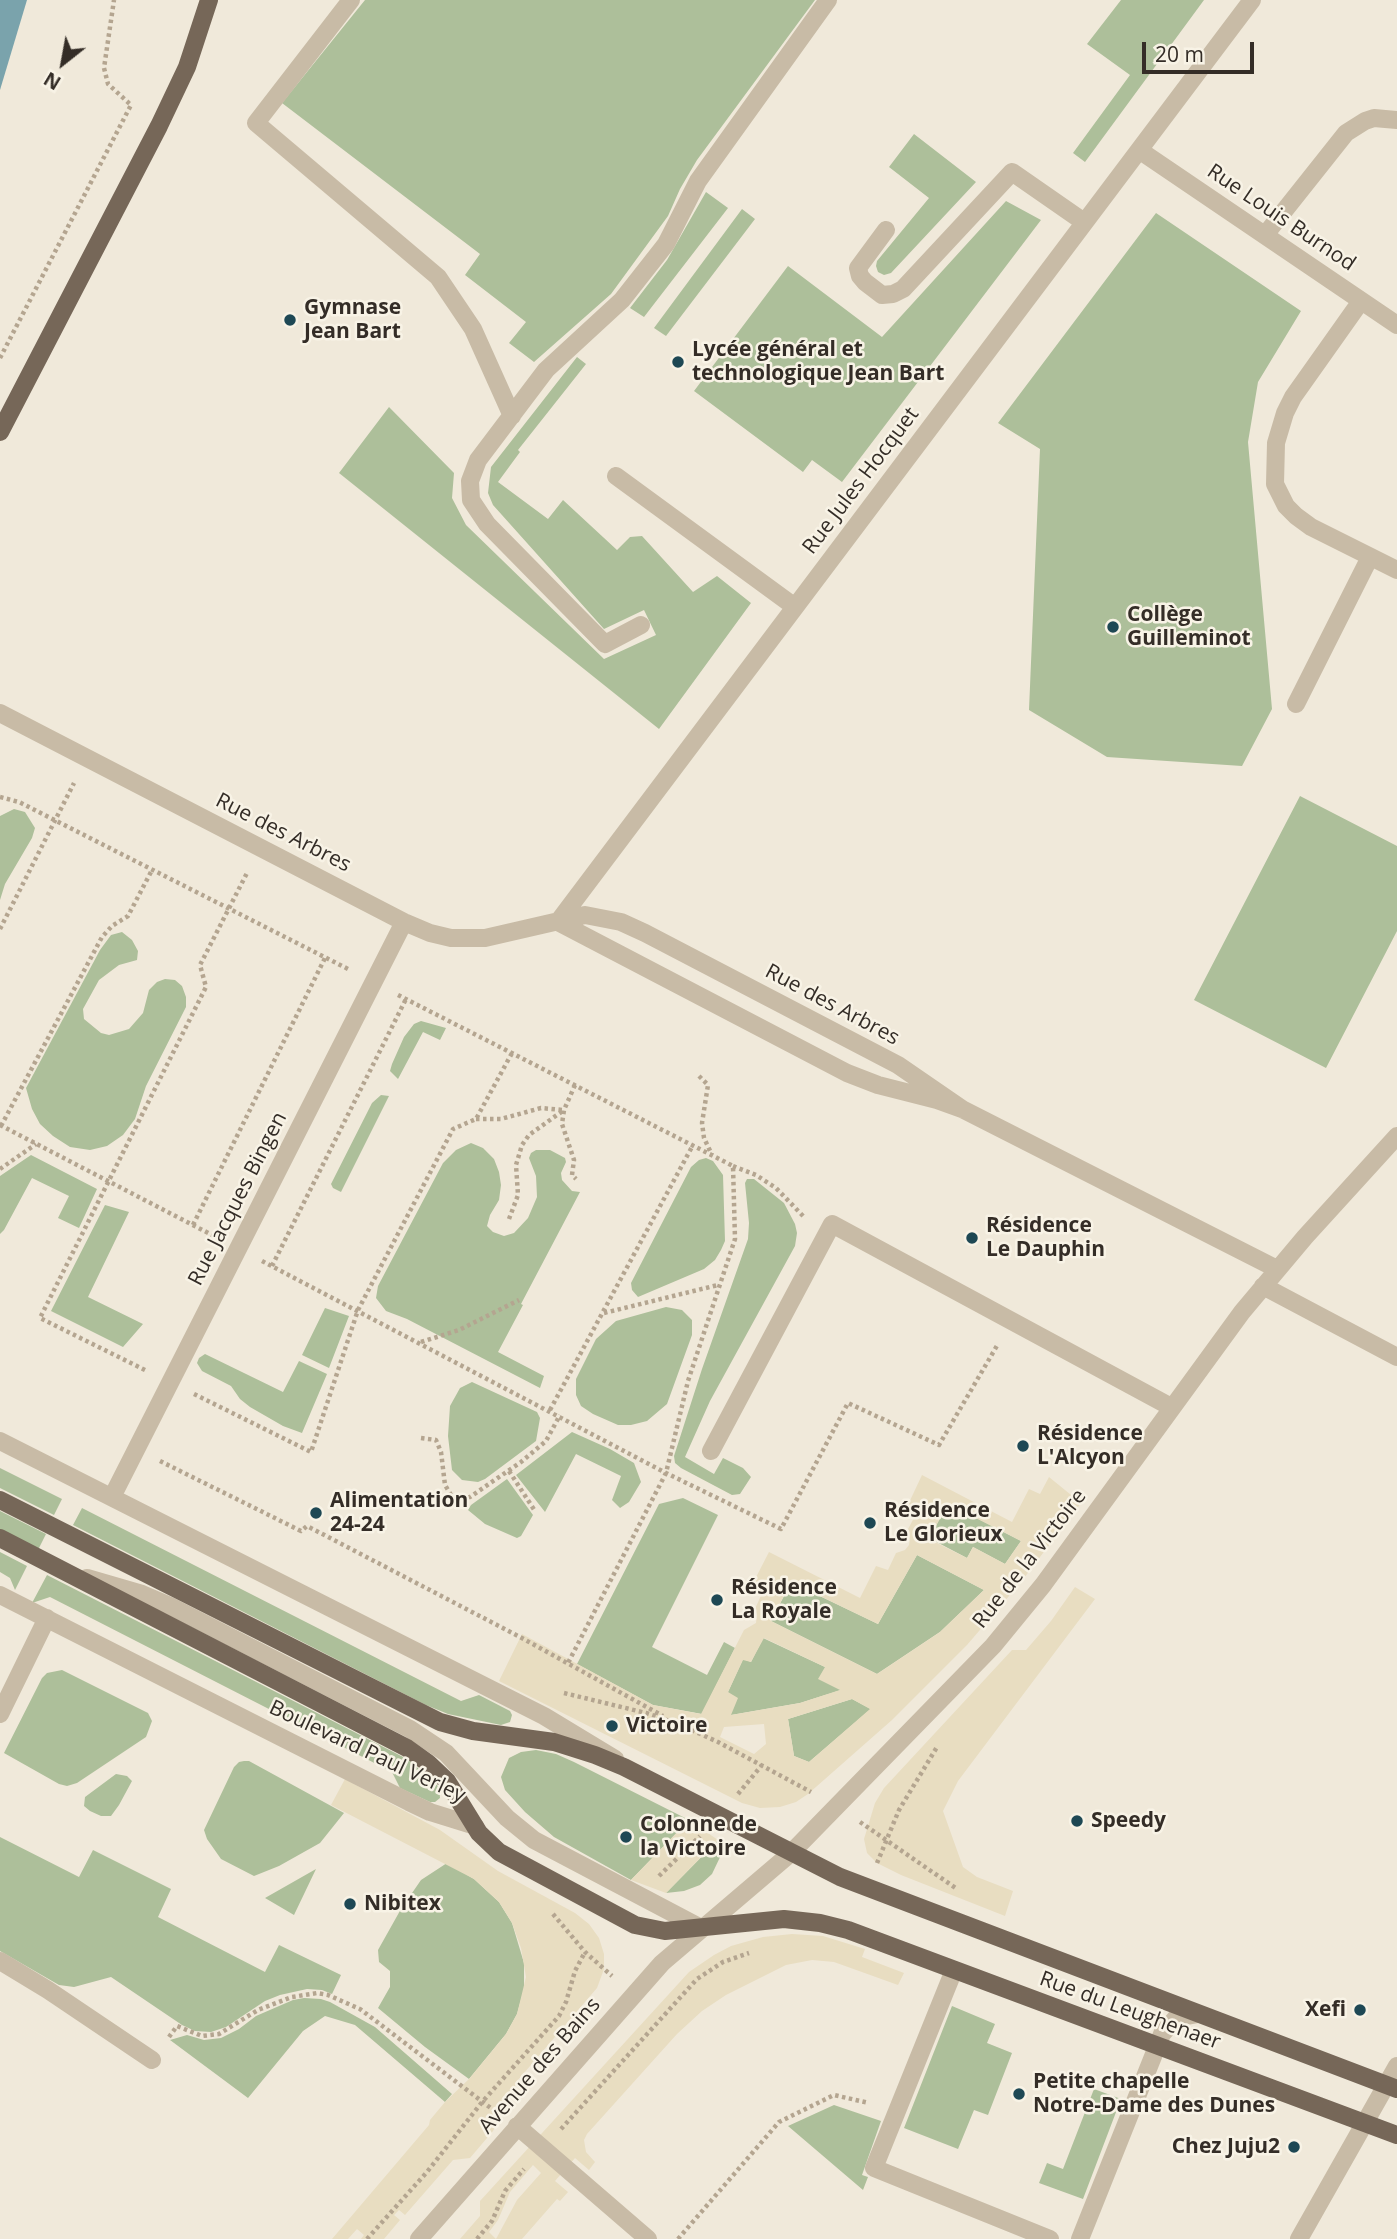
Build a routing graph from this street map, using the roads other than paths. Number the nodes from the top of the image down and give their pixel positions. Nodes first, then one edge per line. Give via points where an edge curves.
1 (209, 0) edge
2 (351, 0) edge
3 (828, 0) edge
4 (1252, 0) edge
5 (1397, 120) edge
6 (1139, 150) junction
7 (1084, 222) junction
8 (886, 229) dead end
9 (1265, 235) junction
10 (1361, 301) junction
11 (1397, 325) edge
12 (512, 416) junction
13 (0, 432) edge
14 (616, 476) dead end
15 (1370, 557) junction
16 (1397, 570) edge
17 (795, 607) junction
18 (642, 625) dead end
19 (1296, 705) dead end
20 (0, 713) edge
21 (404, 922) junction
22 (558, 922) junction
23 (962, 1109) junction
24 (1397, 1136) edge
25 (1278, 1269) junction
26 (1263, 1286) junction
27 (1397, 1357) edge
28 (1171, 1407) junction
29 (0, 1441) edge
30 (711, 1451) dead end
31 (113, 1497) junction
32 (0, 1500) edge
33 (0, 1538) edge
34 (67, 1572) junction
35 (0, 1595) edge
36 (47, 1618) junction
37 (0, 1714) edge
38 (656, 1785) junction
39 (475, 1826) junction
40 (791, 1853) junction
41 (701, 1928) junction
42 (0, 1962) edge
43 (954, 1970) junction
44 (1198, 2014) junction
45 (1157, 2046) junction
46 (152, 2060) road end
47 (1397, 2066) edge
48 (1392, 2087) edge
49 (1363, 2123) junction
50 (517, 2126) junction
51 (1397, 2136) edge
52 (419, 2239) edge
53 (648, 2239) edge
54 (1050, 2239) edge
55 (1080, 2239) edge
56 (1299, 2239) edge

1 - 13 main road via 187,67 159,126
2 - 12 street via 256,123 438,278 473,330
3 - 12 street via 698,181 666,244 622,300 546,370
4 - 6 street, Rue Jules Hocquet
5 - 9 street via 1374,118 1346,134
6 - 7 street, Rue Jules Hocquet
6 - 9 street, Rue Louis Burnod
7 - 8 street via 1012,172 903,289 882,295 860,276 858,268
7 - 17 street, Rue Jules Hocquet
9 - 10 street, Rue Louis Burnod
10 - 11 street, Rue Louis Burnod
10 - 15 street via 1293,397 1279,430 1275,484 1296,516
12 - 18 street via 478,460 470,481 471,500 486,524 604,644
14 - 17 street
15 - 16 street
15 - 19 street
17 - 22 street, Rue Jules Hocquet
20 - 21 street, Rue des Arbres
21 - 22 street, Rue des Arbres via 462,939
21 - 31 street, Rue Jacques Bingen
22 - 23 street, Rue des Arbres via 857,1077
22 - 23 street, Rue des Arbres via 597,916 645,933 898,1065
23 - 25 street, Rue des Arbres
24 - 25 street, Rue de la Victoire
25 - 26 street, Rue de la Victoire
26 - 27 street
26 - 28 street, Rue de la Victoire
28 - 30 street via 832,1224
28 - 40 street, Rue de la Victoire via 1017,1617
29 - 31 street
31 - 38 street via 544,1716
32 - 38 main road via 419,1713 461,1729 539,1739 580,1750
33 - 34 main road, Boulevard Paul Verley
34 - 39 main road, Boulevard Paul Verley via 407,1748 447,1781
34 - 41 street via 170,1606 410,1729 446,1753 534,1840
35 - 36 street, Boulevard Paul Verley
36 - 37 street
36 - 39 street, Boulevard Paul Verley via 409,1802
38 - 40 main road
39 - 41 main road, Rue du Leughenaer via 499,1852 627,1921 656,1930
40 - 41 street, Avenue des Bains
40 - 44 main road, Rue du Leughenaer
41 - 43 main road, Rue du Leughenaer via 784,1919 820,1923
41 - 50 street, Avenue des Bains via 670,1954
42 - 46 street
43 - 45 main road, Rue du Leughenaer
43 - 54 street via 874,2168
44 - 45 street via 1172,2021
44 - 48 main road, Rue du Leughenaer
45 - 49 main road, Rue du Leughenaer
45 - 55 street
47 - 48 street
48 - 49 street
49 - 51 main road, Rue du Leughenaer
49 - 56 street
50 - 52 street, Avenue des Bains
50 - 53 street

